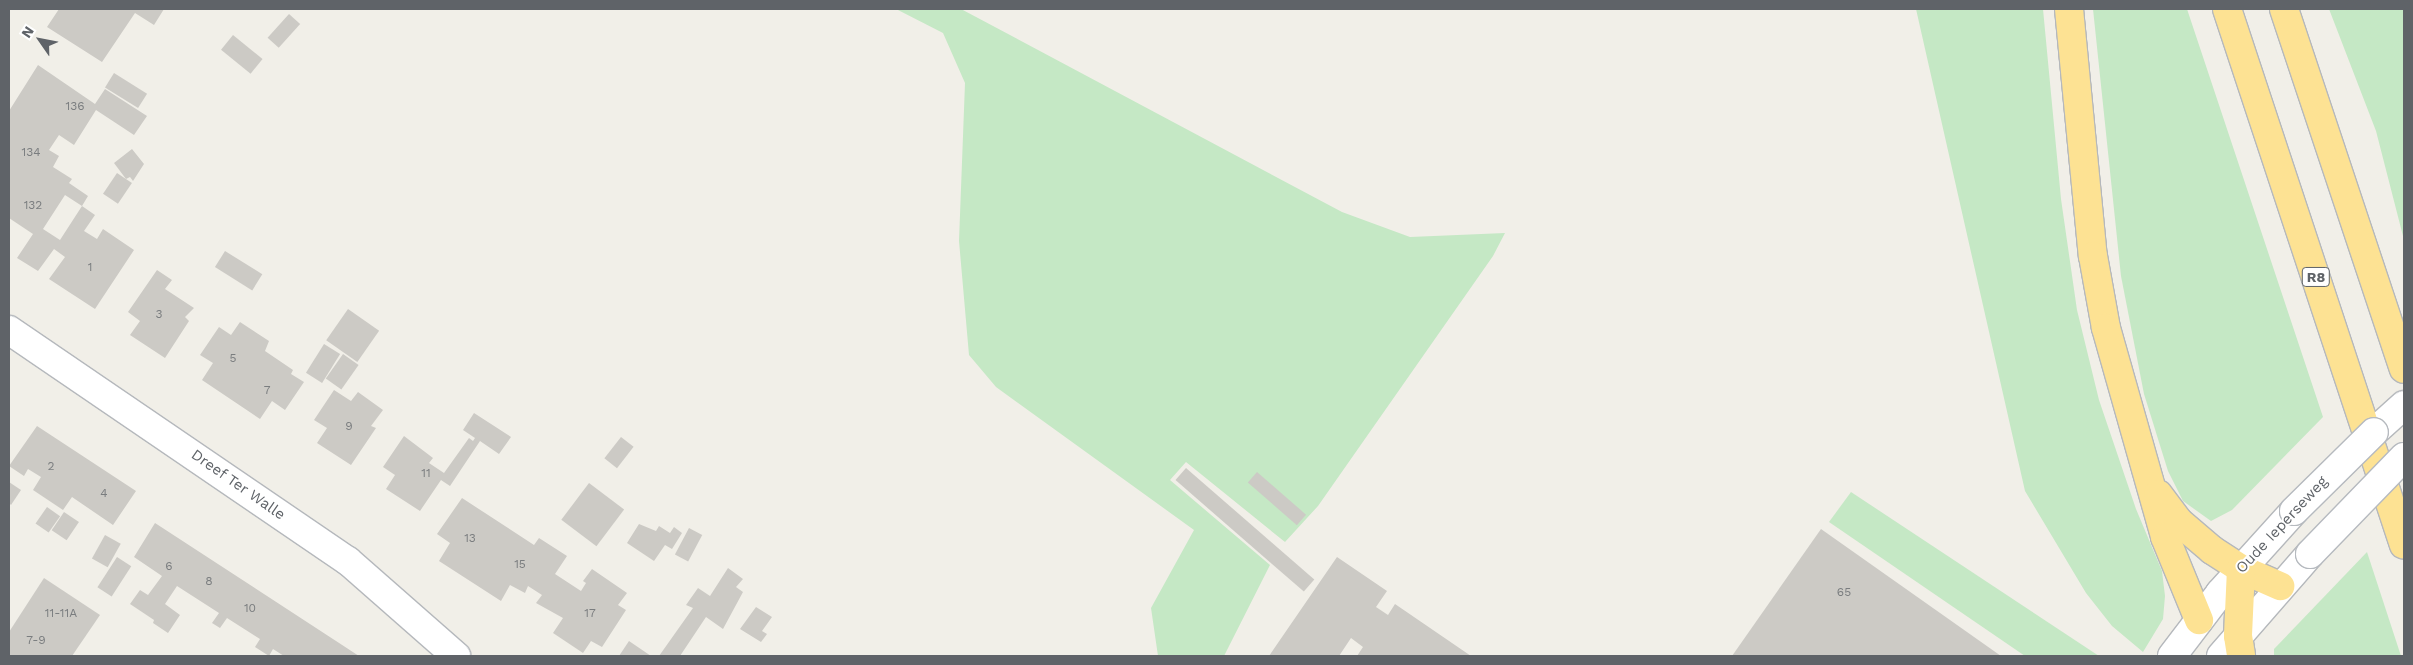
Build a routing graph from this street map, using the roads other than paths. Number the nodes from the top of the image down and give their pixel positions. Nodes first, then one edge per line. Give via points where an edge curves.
1 (2069, 9) edge
2 (2228, 9) edge
3 (2284, 9) edge
4 (9, 330) edge
5 (2404, 369) edge
6 (2404, 405) edge
7 (2404, 457) edge
8 (2151, 485) junction
9 (2404, 545) edge
10 (2241, 569) junction
11 (2280, 586) junction
12 (2199, 620) junction
13 (2240, 646) edge
14 (456, 656) edge
15 (2172, 656) edge
16 (2221, 656) edge

1 - 8 highway via 2093,256 2125,405
2 - 9 highway, R8
3 - 5 highway
4 - 14 street, Dreef Ter Walle via 348,561
6 - 10 street, Oude Ieperseweg, bridge via 2341,462
7 - 11 street, bridge
8 - 10 highway via 2178,521
8 - 12 highway via 2168,546
10 - 11 highway
10 - 12 street, Oude Ieperseweg
10 - 13 highway
11 - 13 street
12 - 15 street, Oude Ieperseweg
13 - 16 street

